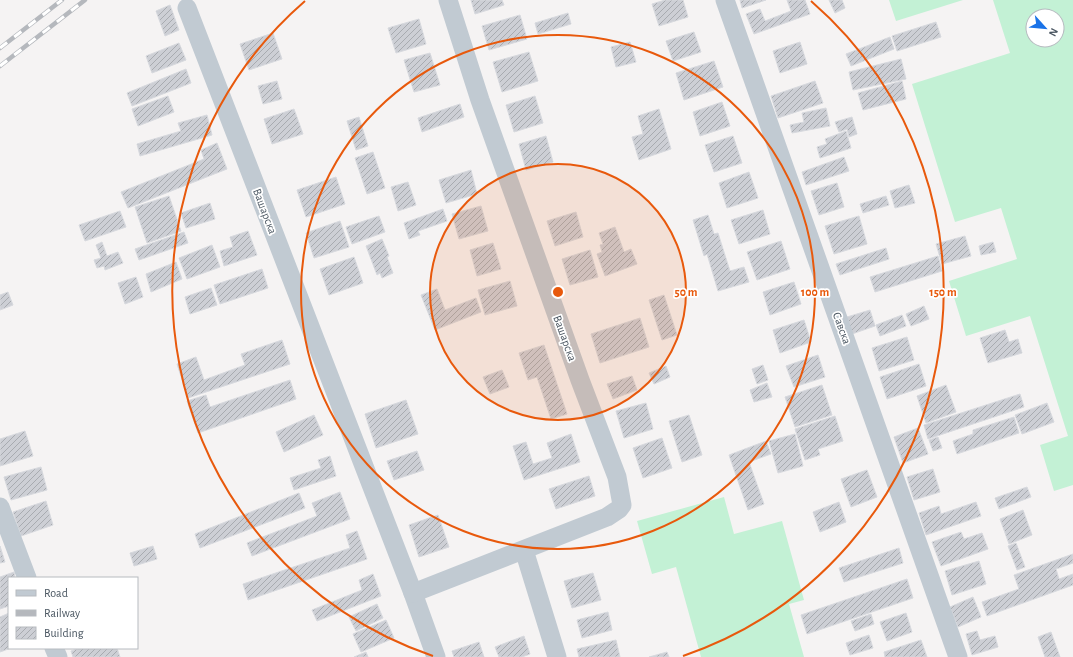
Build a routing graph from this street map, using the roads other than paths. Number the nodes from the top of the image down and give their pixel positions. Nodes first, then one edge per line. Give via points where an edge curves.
1 (448, 0) edge
2 (725, 0) edge
3 (187, 8) dead end
4 (0, 507) edge
5 (524, 550) junction
6 (27, 577) edge
7 (413, 593) junction
8 (436, 657) edge
9 (557, 657) edge
10 (958, 657) edge

1 - 5 street, Вашарска via 480,100 577,373 617,477 622,505 607,517
2 - 10 street, Савска
3 - 7 street, Вашарска
4 - 6 street
5 - 7 street, Вашарска
5 - 9 street
7 - 8 street, Вашарска

